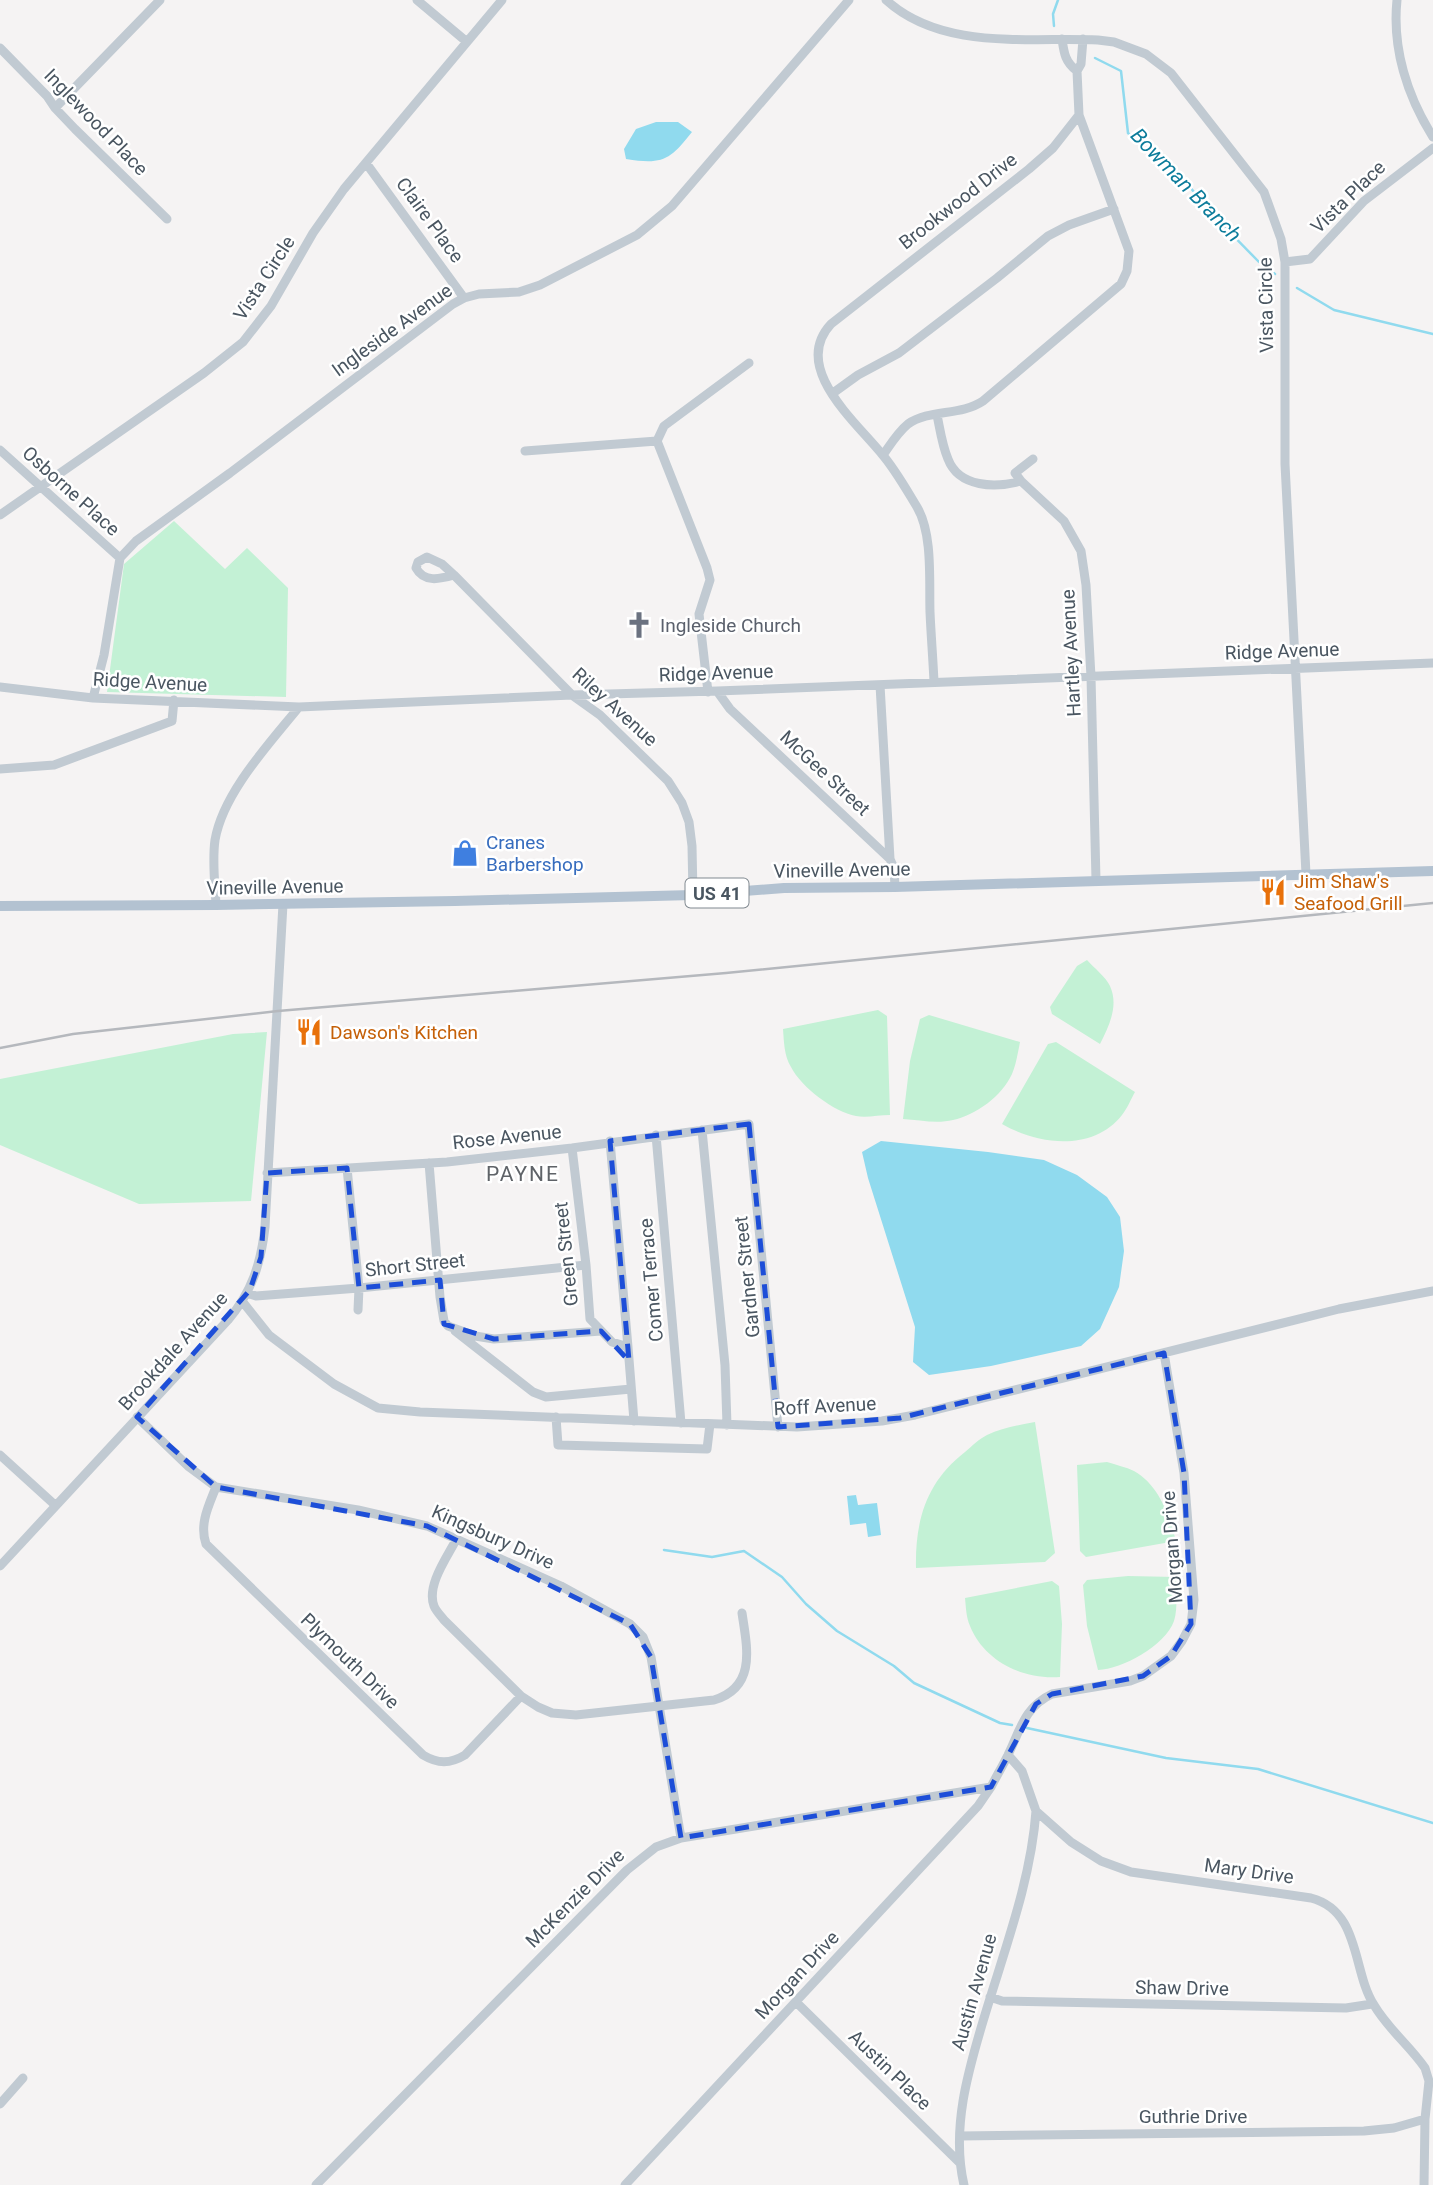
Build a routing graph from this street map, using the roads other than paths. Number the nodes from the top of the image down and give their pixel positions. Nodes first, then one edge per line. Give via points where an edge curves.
1 (160, 0) edge
2 (417, 0) edge
3 (502, 0) edge
4 (886, 0) edge
5 (1397, 0) edge
6 (846, 2) edge
7 (1062, 38) junction
8 (1083, 39) junction
9 (467, 41) junction
10 (0, 48) edge
11 (1077, 71) junction
12 (55, 108) junction
13 (1079, 115) junction
14 (1433, 137) edge
15 (1433, 148) edge
16 (366, 163) junction
17 (1114, 209) junction
18 (167, 219) dead end
19 (1285, 262) junction
20 (464, 298) junction
21 (749, 363) dead end
22 (833, 393) junction
23 (937, 415) junction
24 (657, 440) junction
25 (0, 450) edge
26 (525, 451) dead end
27 (883, 455) junction
28 (1033, 459) dead end
29 (1021, 481) junction
30 (40, 487) junction
31 (0, 514) edge
32 (120, 558) junction
33 (454, 575) dead end
34 (1433, 663) edge
35 (1295, 668) junction
36 (1091, 677) junction
37 (934, 682) junction
38 (880, 685) junction
39 (0, 687) edge
40 (713, 691) junction
41 (572, 695) junction
42 (93, 698) junction
43 (174, 701) junction
44 (299, 707) junction
45 (0, 769) edge
46 (890, 859) junction
47 (1433, 871) edge
48 (1306, 874) junction
49 (1096, 880) junction
50 (895, 887) junction
51 (693, 895) junction
52 (284, 904) junction
53 (216, 905) junction
54 (0, 906) edge
55 (749, 1124) joint
56 (702, 1130) junction
57 (656, 1135) junction
58 (610, 1141) junction
59 (572, 1148) junction
60 (429, 1163) junction
61 (347, 1168) junction
62 (267, 1173) junction
63 (586, 1265) junction
64 (440, 1280) junction
65 (359, 1288) junction
66 (1433, 1292) edge
67 (245, 1297) junction
68 (358, 1310) dead end
69 (448, 1326) junction
70 (601, 1331) junction
71 (628, 1347) junction
72 (1164, 1353) junction
73 (631, 1389) junction
74 (137, 1417) junction
75 (555, 1418) junction
76 (634, 1421) junction
77 (681, 1423) junction
78 (710, 1424) junction
79 (727, 1425) junction
80 (778, 1427) junction
81 (0, 1455) edge
82 (216, 1487) junction
83 (55, 1505) junction
84 (457, 1538) junction
85 (0, 1566) edge
86 (741, 1613) dead end
87 (521, 1696) junction
88 (659, 1705) junction
89 (1008, 1755) junction
90 (991, 1787) junction
91 (1036, 1811) junction
92 (681, 1838) junction
93 (990, 1997) junction
94 (796, 2002) junction
95 (1373, 2004) junction
96 (23, 2078) dead end
97 (1431, 2081) edge
98 (0, 2104) edge
99 (1425, 2119) junction
100 (960, 2136) junction
101 (959, 2162) junction
102 (316, 2185) edge
103 (625, 2185) edge
104 (964, 2185) edge
105 (1424, 2185) edge

1 - 12 street
2 - 9 street
3 - 9 street, Vista Circle
4 - 7 street, Vista Circle via 916,22 953,34
5 - 14 street via 1395,34 1404,75
6 - 20 street, Ingleside Avenue via 672,206 637,235 540,285
7 - 8 street, Vista Circle
7 - 11 street via 1065,58
8 - 11 street
8 - 19 street, Vista Circle via 1130,47 1171,73 1264,192
9 - 16 street, Vista Circle
10 - 12 street, Inglewood Place
11 - 13 street
12 - 18 street, Inglewood Place
13 - 17 street
13 - 22 street, Brookwood Drive via 1037,162 839,316 820,337 817,364
15 - 19 street, Vista Place via 1364,201 1310,259
16 - 20 street, Claire Place
16 - 30 street, Vista Circle via 330,207 271,306 243,342
17 - 22 street via 1048,236 899,353
17 - 23 street via 1129,251 1121,285 983,401
19 - 35 street, Vista Circle via 1285,464
20 - 32 street, Ingleside Avenue via 136,541
21 - 24 street via 664,426
22 - 27 street
23 - 27 street via 909,424
23 - 29 street via 955,471 990,487
24 - 26 street
24 - 40 street via 707,568 709,580 699,614
25 - 30 street, Osborne Place
27 - 37 street via 924,521
28 - 29 street via 1015,473
29 - 36 street, Hartley Avenue via 1064,521 1081,551
30 - 31 street, Vista Circle
30 - 32 street, Osborne Place
32 - 42 street
33 - 41 street, Riley Avenue
34 - 35 street, Ridge Avenue
35 - 36 street, Ridge Avenue
35 - 48 street, Vista Circle
36 - 37 street, Ridge Avenue
36 - 49 street, Hartley Avenue
37 - 38 street, Ridge Avenue
38 - 40 street, Ridge Avenue
38 - 46 street
39 - 42 street, Ridge Avenue
40 - 41 street, Ridge Avenue
40 - 46 street, McGee Street
41 - 44 street, Ridge Avenue
41 - 51 street, Riley Avenue via 600,715 668,780 682,803 692,846
42 - 43 street, Ridge Avenue
43 - 44 street, Ridge Avenue
43 - 45 street via 172,721 54,765
44 - 53 street via 245,776 224,813 215,843
46 - 50 street
47 - 48 main road, Vineville Avenue / US 41
48 - 49 main road, Vineville Avenue / US 41
49 - 50 main road, Vineville Avenue / US 41
50 - 51 main road, Vineville Avenue / US 41
51 - 52 main road, Vineville Avenue / US 41
52 - 53 main road, Vineville Avenue / US 41
52 - 62 street, Brookdale Avenue
53 - 54 main road, Vineville Avenue / US 41
55 - 56 street, Rose Avenue
55 - 80 street, Gardner Street
56 - 57 street, Rose Avenue
56 - 79 street
57 - 58 street, Rose Avenue
57 - 77 street, Comer Terrace
58 - 59 street, Rose Avenue
58 - 71 street
59 - 60 street, Rose Avenue
59 - 63 street, Green Street
60 - 61 street, Rose Avenue
60 - 64 street
61 - 62 street, Rose Avenue
61 - 65 street
62 - 67 street, Brookdale Avenue via 261,1257
63 - 64 street, Short Street
63 - 70 street, Green Street via 590,1319
64 - 65 street, Short Street
64 - 69 street
65 - 67 street, Short Street
65 - 68 street
66 - 72 street, Roff Avenue via 1339,1308
67 - 74 street, Brookdale Avenue
67 - 75 street, Roff Avenue via 269,1335 289,1353 377,1408
69 - 70 street via 494,1339
69 - 73 street via 533,1392 546,1397
70 - 71 street via 612,1342
71 - 73 street
72 - 80 street, Roff Avenue via 900,1418
72 - 89 street, Morgan Drive via 1184,1473 1194,1600 1191,1624 1171,1656 1143,1676 1043,1698 1027,1713
73 - 76 street
74 - 82 street, Kingsbury Drive
74 - 83 street, Brookdale Avenue
75 - 76 street, Roff Avenue
75 - 78 street via 558,1445 707,1448
76 - 77 street, Roff Avenue
77 - 78 street, Roff Avenue
78 - 79 street, Roff Avenue
79 - 80 street, Roff Avenue
81 - 83 street
82 - 84 street, Kingsbury Drive via 407,1520
82 - 87 street, Plymouth Drive via 205,1518 206,1544 423,1755 439,1762 465,1755
83 - 85 street, Brookdale Avenue
84 - 87 street via 437,1578 435,1607
84 - 88 street, Kingsbury Drive via 570,1591 638,1630 651,1657
86 - 88 street via 747,1660 738,1685 714,1700
87 - 88 street via 566,1716
88 - 92 street, Kingsbury Drive
89 - 90 street
89 - 91 street via 1022,1771
90 - 92 street, McKenzie Drive
90 - 94 street, Morgan Drive
91 - 93 street, Austin Avenue via 1032,1849
91 - 95 street, Mary Drive via 1084,1852 1115,1868 1324,1903 1349,1931
92 - 102 street, McKenzie Drive via 656,1847 627,1870
93 - 95 street, Shaw Drive via 1002,2001 1332,2008
93 - 100 street, Austin Avenue via 968,2079
94 - 101 street, Austin Place
94 - 103 street, Morgan Drive
95 - 97 street, Mary Drive via 1420,2060
96 - 98 street
97 - 99 street
99 - 100 street, Guthrie Drive via 1364,2132
99 - 105 street
100 - 101 street, Austin Avenue
101 - 104 street, Austin Avenue

